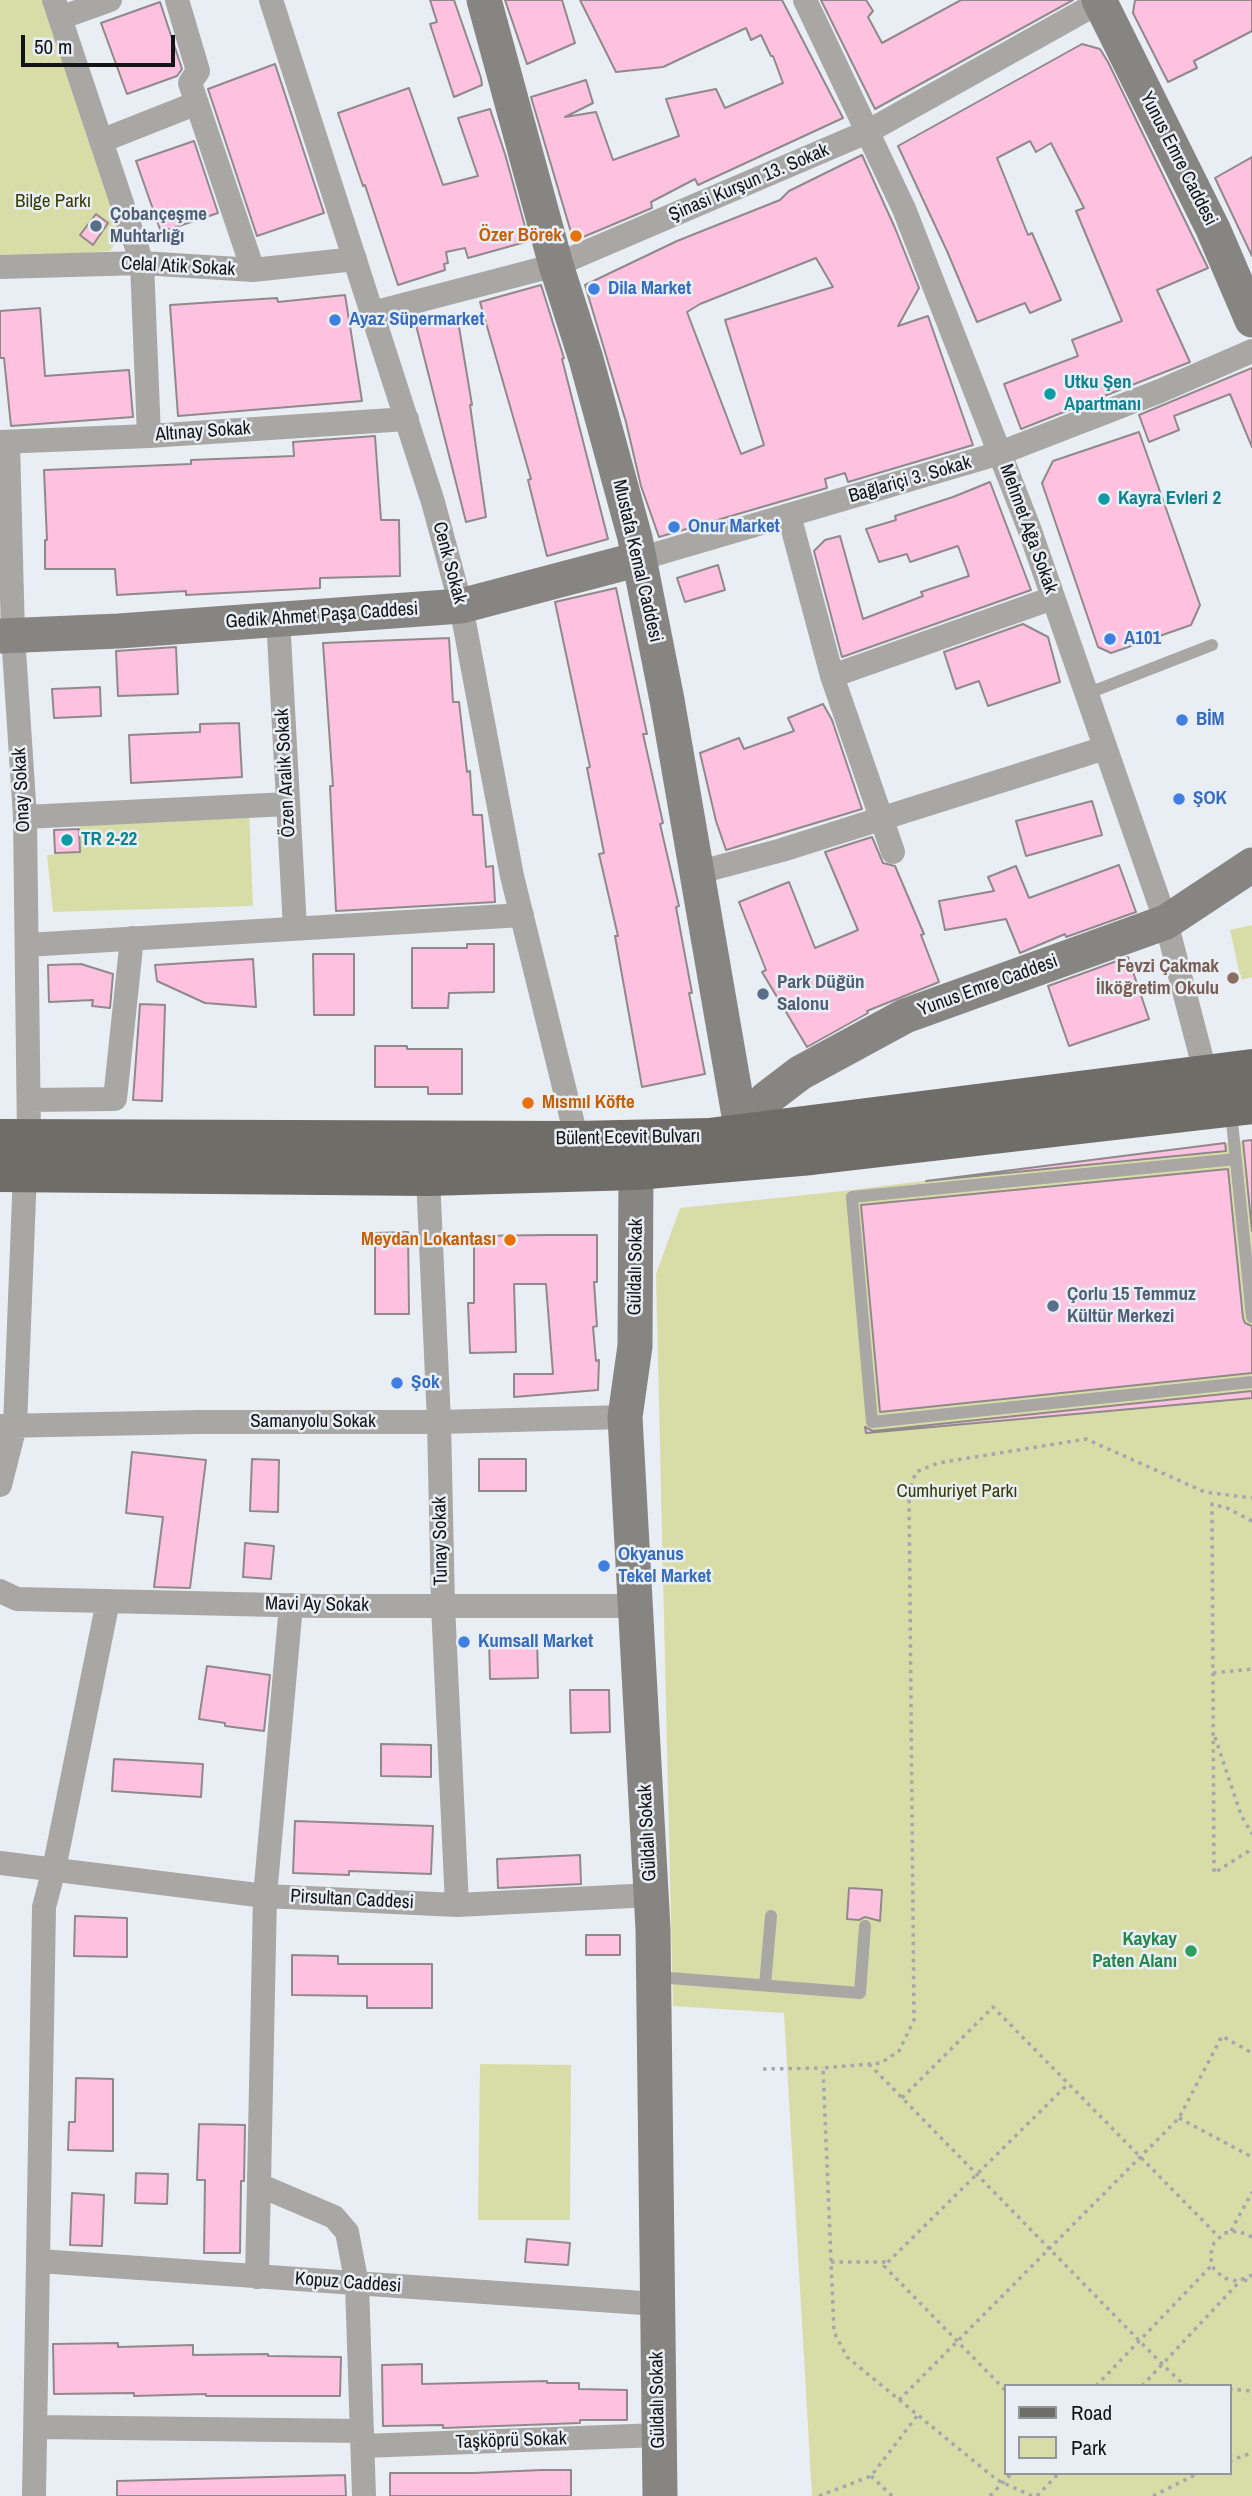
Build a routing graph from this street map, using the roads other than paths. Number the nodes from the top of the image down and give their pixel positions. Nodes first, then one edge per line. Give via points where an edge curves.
1 (110, 0) edge
2 (177, 0) edge
3 (271, 0) edge
4 (484, 0) edge
5 (805, 0) edge
6 (1100, 1) edge
7 (57, 9) edge
8 (197, 103) junction
9 (867, 132) junction
10 (101, 141) junction
11 (355, 259) junction
12 (142, 263) junction
13 (556, 265) junction
14 (0, 267) edge
15 (253, 270) junction
16 (372, 313) junction
17 (1252, 320) edge
18 (1252, 351) edge
19 (407, 419) junction
20 (149, 436) junction
21 (4, 443) edge
22 (1000, 453) junction
23 (789, 515) junction
24 (639, 559) junction
25 (1053, 598) junction
26 (461, 607) junction
27 (278, 618) junction
28 (7, 636) edge
29 (1212, 645) dead end
30 (832, 676) junction
31 (1086, 694) junction
32 (1105, 748) junction
33 (288, 804) junction
34 (25, 817) junction
35 (881, 817) junction
36 (893, 852) dead end
37 (1252, 865) edge
38 (696, 873) junction
39 (522, 915) junction
40 (1166, 922) junction
41 (295, 928) junction
42 (132, 938) junction
43 (27, 944) junction
44 (1252, 1068) edge
45 (1206, 1075) junction
46 (29, 1100) junction
47 (1241, 1107) edge
48 (732, 1144) junction
49 (13, 1155) edge
50 (579, 1156) junction
51 (1236, 1159) junction
52 (636, 1171) junction
53 (428, 1177) junction
54 (1252, 1317) edge
55 (1252, 1382) edge
56 (625, 1417) junction
57 (439, 1422) junction
58 (8, 1426) edge
59 (0, 1485) edge
60 (0, 1591) edge
61 (108, 1601) junction
62 (291, 1605) junction
63 (443, 1605) junction
64 (635, 1606) junction
65 (0, 1863) edge
66 (54, 1869) junction
67 (651, 1895) junction
68 (265, 1896) junction
69 (457, 1905) junction
70 (771, 1916) dead end
71 (865, 1926) dead end
72 (653, 1977) junction
73 (765, 1985) junction
74 (259, 2185) junction
75 (39, 2261) junction
76 (257, 2277) junction
77 (357, 2284) junction
78 (657, 2304) junction
79 (36, 2427) junction
80 (659, 2435) junction
81 (363, 2439) junction
82 (34, 2496) edge
83 (364, 2496) edge
84 (660, 2496) edge

1 - 7 street
2 - 8 street via 198,71 190,83
3 - 11 street, Cenk Sokak
4 - 13 street, Mustafa Kemal Caddesi
5 - 9 street, Mehmet Ağa Sokak
6 - 9 street, Şinasi Kurşun 13. Sokak
6 - 17 street, Yunus Emre Caddesi via 1213,229
7 - 10 street
8 - 10 street
8 - 15 street
9 - 13 street, Şinasi Kurşun 13. Sokak
9 - 22 street, Mehmet Ağa Sokak via 904,209
10 - 12 street
11 - 15 street, Celal Atik Sokak
11 - 16 street, Cenk Sokak
12 - 14 street, Celal Atik Sokak
12 - 15 street, Celal Atik Sokak
12 - 20 street
13 - 16 street, Şinasi Kurşun 13. Sokak
13 - 24 street, Mustafa Kemal Caddesi
16 - 19 street, Cenk Sokak
18 - 22 street, Bağlariçi 3. Sokak
19 - 20 street, Altınay Sokak
19 - 26 street, Cenk Sokak
20 - 21 street, Altınay Sokak
21 - 28 street, Onay Sokak
22 - 23 street, Bağlariçi 3. Sokak
22 - 25 street, Mehmet Ağa Sokak
23 - 24 street, Bağlariçi 3. Sokak
23 - 30 street
24 - 26 street, Gedik Ahmet Paşa Caddesi
24 - 38 street, Mustafa Kemal Caddesi
25 - 30 street
25 - 31 street, Mehmet Ağa Sokak
26 - 27 street, Gedik Ahmet Paşa Caddesi
26 - 39 street, Cenk Sokak
27 - 28 street, Gedik Ahmet Paşa Caddesi
27 - 33 street, Özen Aralık Sokak
28 - 34 street, Onay Sokak
29 - 31 lane
30 - 35 street
31 - 32 street, Mehmet Ağa Sokak
32 - 35 street
32 - 40 street, Mehmet Ağa Sokak
33 - 34 street
33 - 41 street, Özen Aralık Sokak
34 - 43 street, Onay Sokak
35 - 36 street
35 - 38 street
37 - 40 street, Yunus Emre Caddesi
38 - 48 street, Mustafa Kemal Caddesi
39 - 41 street
39 - 50 street, Cenk Sokak
40 - 45 street, Mehmet Ağa Sokak
40 - 48 street, Yunus Emre Caddesi via 905,1016 800,1073 766,1099
41 - 42 street
42 - 43 street
42 - 46 street via 115,1099
43 - 46 street, Onay Sokak
44 - 45 main road, Bülent Ecevit Bulvarı
45 - 48 main road, Bülent Ecevit Bulvarı
46 - 49 street, Onay Sokak
47 - 48 main road, Bülent Ecevit Bulvarı
47 - 51 lane
48 - 50 main road, Bülent Ecevit Bulvarı
48 - 52 main road
49 - 50 main road, Bülent Ecevit Bulvarı
49 - 53 main road, Bülent Ecevit Bulvarı
49 - 58 street, Onay Sokak
50 - 52 main road
50 - 53 main road, Bülent Ecevit Bulvarı
51 - 54 lane
51 - 55 lane via 852,1197 872,1422
52 - 56 street, Güldalı Sokak via 635,1346
53 - 57 street, Tunay Sokak
56 - 57 street, Samanyolu Sokak
56 - 64 street, Güldalı Sokak
57 - 58 street, Samanyolu Sokak
57 - 63 street, Tunay Sokak
58 - 59 street
60 - 61 street, Mavi Ay Sokak via 17,1600
61 - 62 street, Mavi Ay Sokak
61 - 66 street
62 - 63 street, Mavi Ay Sokak
62 - 68 street
63 - 64 street, Mavi Ay Sokak
63 - 69 street, Tunay Sokak
64 - 67 street, Güldalı Sokak
65 - 66 street, Pirsultan Caddesi
66 - 68 street, Pirsultan Caddesi
66 - 75 street via 44,1907
67 - 69 street, Pirsultan Caddesi
67 - 72 street, Güldalı Sokak
68 - 69 street, Pirsultan Caddesi
68 - 74 street
70 - 73 lane
71 - 73 lane via 860,1993
72 - 73 lane
72 - 78 street, Güldalı Sokak
74 - 76 street
74 - 77 street via 334,2217 347,2232
75 - 76 street, Kopuz Caddesi
75 - 79 street
76 - 77 street, Kopuz Caddesi
77 - 78 street, Kopuz Caddesi
77 - 81 street
78 - 80 street, Güldalı Sokak
79 - 81 street, Taşköprü Sokak
79 - 82 street
80 - 81 street, Taşköprü Sokak
80 - 84 street, Güldalı Sokak
81 - 83 street

